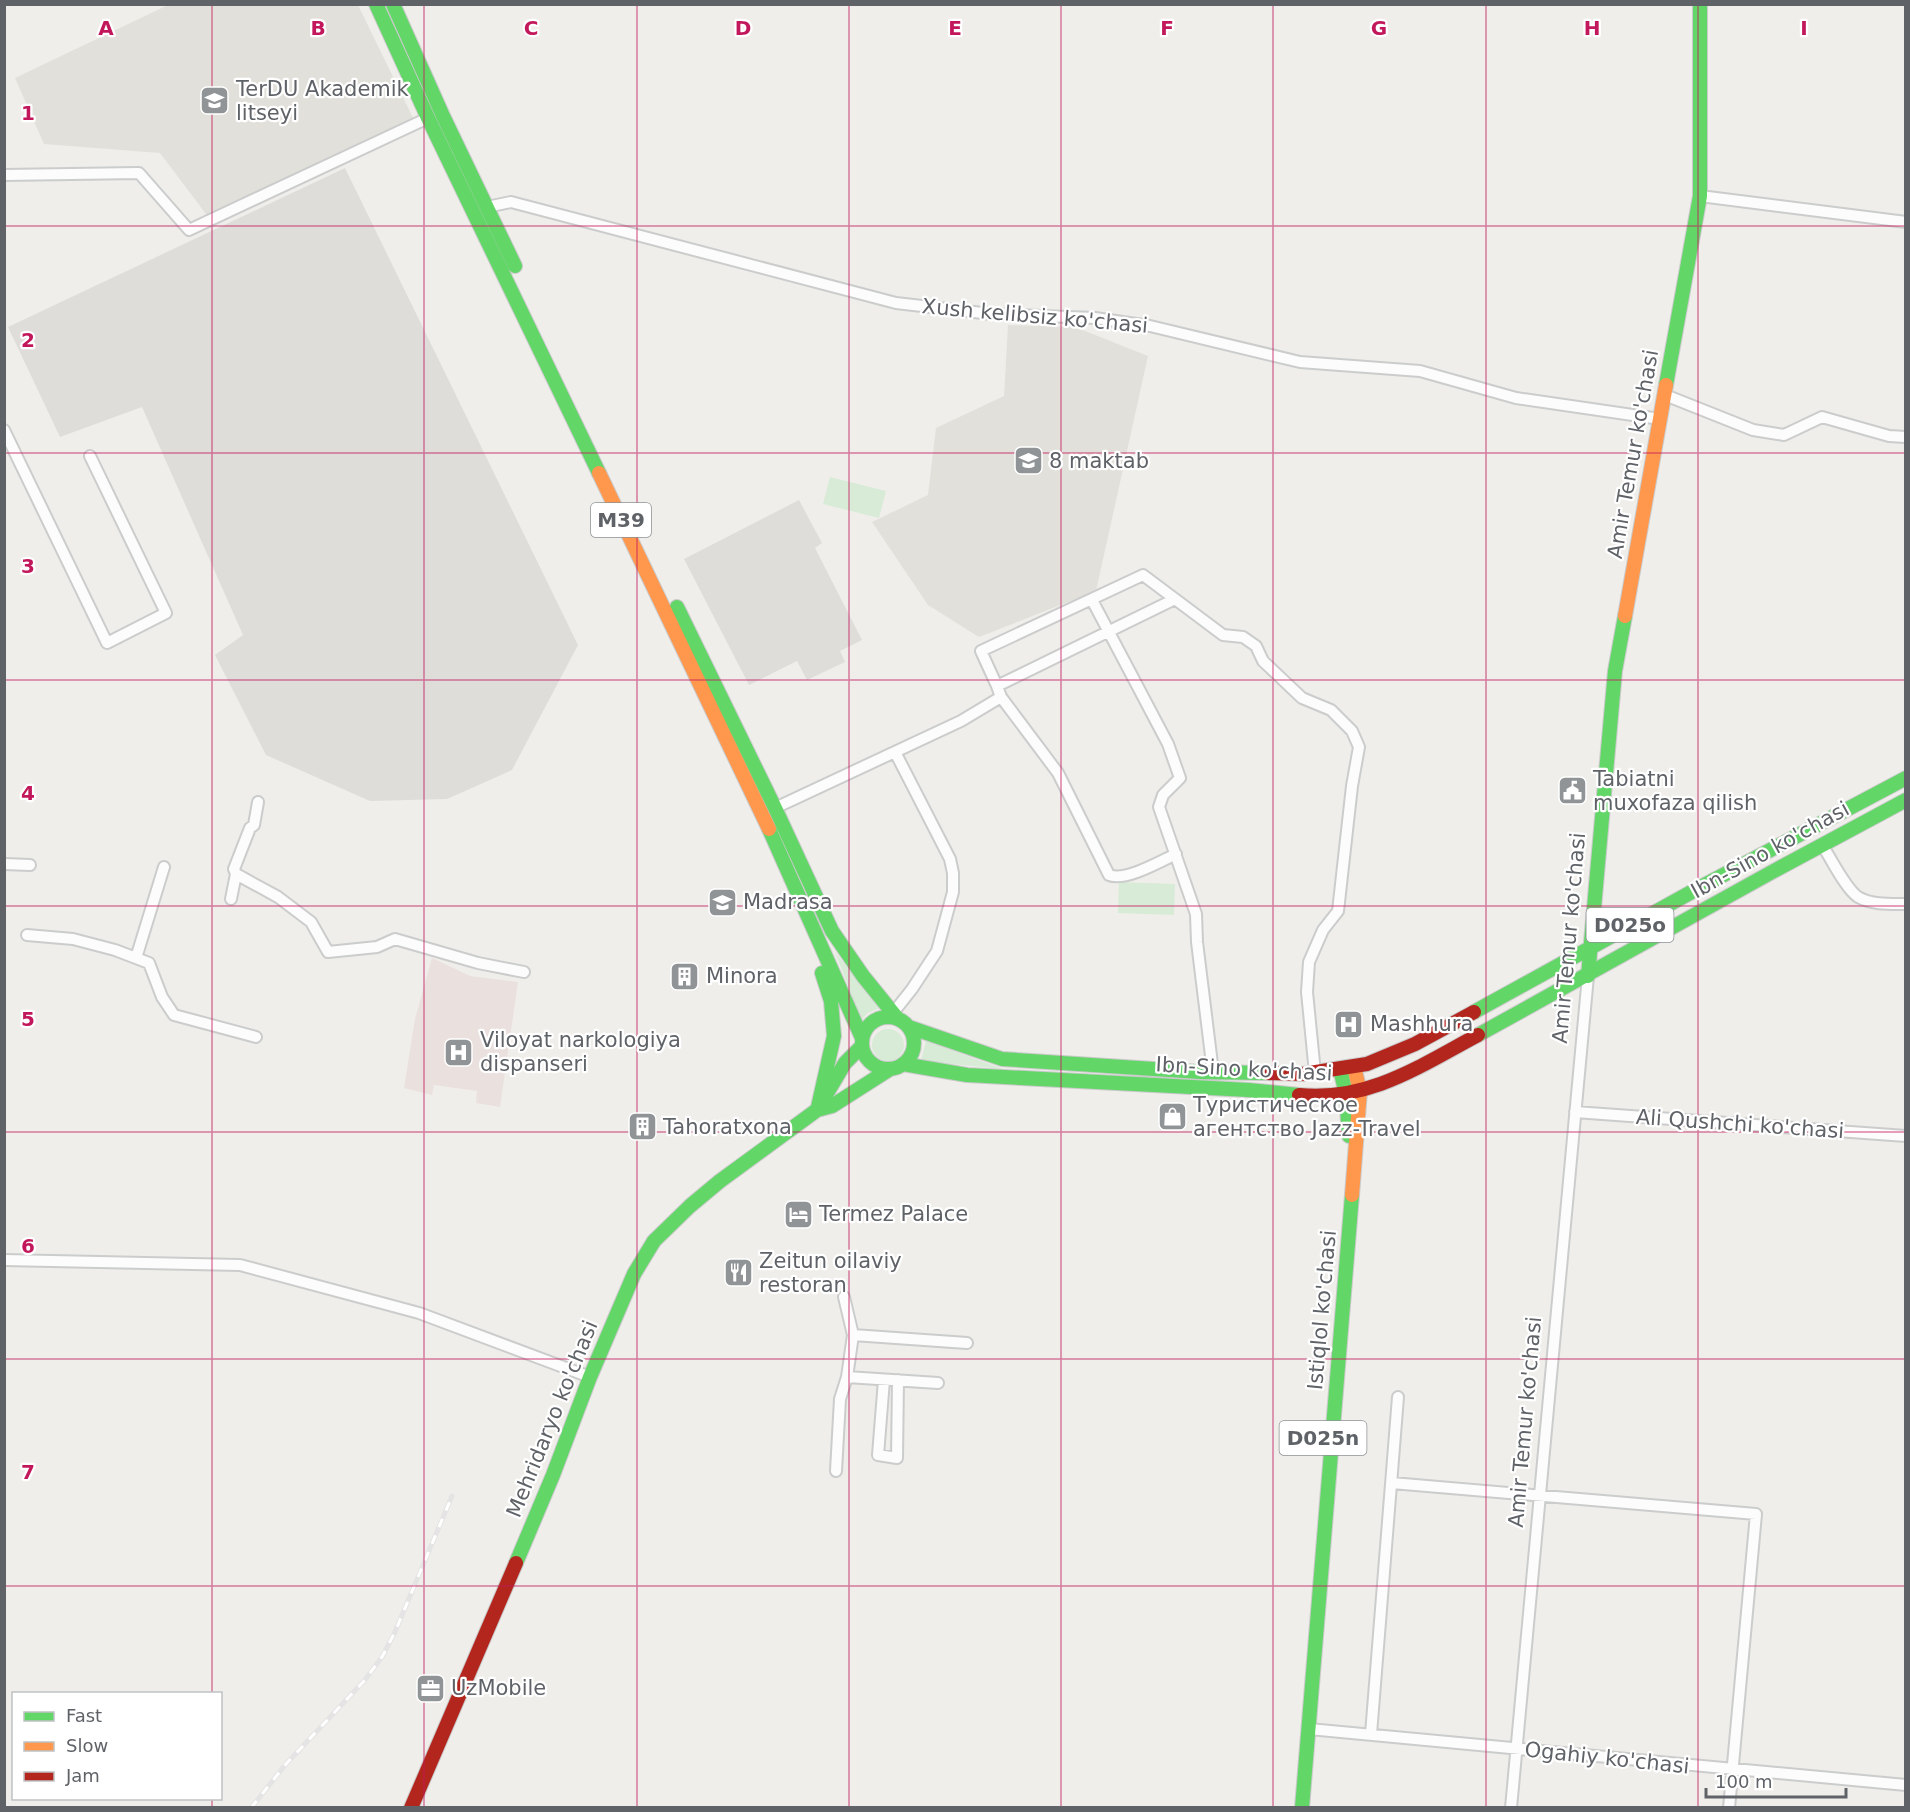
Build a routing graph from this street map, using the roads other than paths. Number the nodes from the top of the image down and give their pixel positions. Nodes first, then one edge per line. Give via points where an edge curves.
1 (376, 4) edge
2 (393, 4) edge
3 (1700, 4) edge
4 (428, 118) junction
5 (4, 175) edge
6 (1700, 196) junction
7 (487, 207) junction
8 (1905, 222) edge
9 (1665, 395) junction
10 (1660, 419) junction
11 (4, 430) edge
12 (1905, 437) edge
13 (90, 456) dead end
14 (1175, 598) junction
15 (1092, 600) junction
16 (1109, 632) junction
17 (997, 686) junction
18 (1001, 697) junction
19 (895, 752) junction
20 (1905, 778) edge
21 (1905, 800) edge
22 (258, 802) dead end
23 (775, 808) junction
24 (1822, 845) junction
25 (1176, 854) junction
26 (4, 864) edge
27 (30, 865) dead end
28 (164, 867) dead end
29 (236, 874) junction
30 (231, 899) dead end
31 (1905, 904) edge
32 (814, 932) junction
33 (27, 935) dead end
34 (1590, 947) junction
35 (136, 958) junction
36 (524, 972) dead end
37 (1588, 976) junction
38 (899, 1019) junction
39 (256, 1037) dead end
40 (862, 1042) junction
41 (897, 1067) junction
42 (1347, 1068) junction
43 (1213, 1072) junction
44 (1315, 1073) junction
45 (1360, 1091) junction
46 (1346, 1095) junction
47 (818, 1108) junction
48 (1575, 1112) junction
49 (1905, 1136) edge
50 (4, 1260) edge
51 (844, 1297) dead end
52 (853, 1335) junction
53 (968, 1343) dead end
54 (590, 1377) junction
55 (847, 1377) junction
56 (884, 1380) junction
57 (898, 1380) junction
58 (938, 1383) dead end
59 (1398, 1397) dead end
60 (836, 1471) dead end
61 (1392, 1483) junction
62 (1539, 1495) junction
63 (1309, 1729) junction
64 (1371, 1734) junction
65 (1516, 1749) junction
66 (1732, 1770) junction
67 (1905, 1785) edge
68 (411, 1808) edge
69 (1290, 1808) edge
70 (1302, 1808) edge
71 (1511, 1808) edge
72 (1729, 1808) edge

1 - 4 main road, M39
2 - 7 main road, M39
3 - 6 main road, Amir Temur ko'chasi
4 - 5 street via 189,230 139,173
4 - 32 main road, M39 via 783,857
6 - 8 street
6 - 9 main road, Amir Temur ko'chasi
7 - 10 street, Xush kelibsiz ko'chasi via 511,202 896,303 991,314 1095,318 1150,326 1300,362 1420,371 1516,398
7 - 23 main road, M39
9 - 10 main road, Amir Temur ko'chasi
9 - 12 street via 1753,430 1784,435 1822,417
10 - 34 main road, Amir Temur ko'chasi via 1615,671
11 - 13 street via 97,632 107,643 166,613
14 - 15 street via 1143,575
14 - 16 street
14 - 44 street via 1223,635 1243,637 1256,646 1263,661 1302,698 1331,710 1352,731 1359,747 1338,911 1323,930 1309,962 1307,992
15 - 16 street
15 - 17 street via 981,651
16 - 17 street
16 - 25 street via 1168,744 1180,778 1163,795 1159,807
17 - 18 street
18 - 19 street
18 - 25 street via 1058,773 1109,874 1114,877 1145,869
19 - 23 street
19 - 38 street via 950,859 953,873 953,892 937,951 912,989
20 - 34 main road, Ibn-Sino ko'chasi / D025o
21 - 24 main road, Ibn-Sino ko'chasi / D025o
22 - 29 street via 254,825 234,868
23 - 38 main road, M39 via 832,931
24 - 31 street via 1851,891 1859,897 1876,903
24 - 37 main road, Ibn-Sino ko'chasi / D025o
25 - 43 street via 1196,914
26 - 27 street
28 - 35 street
29 - 30 street
29 - 36 street via 278,897 311,922 328,952 377,947 395,939
32 - 40 main road, M39
32 - 47 main road via 816,953 831,1000 834,1036
33 - 35 street via 73,939
34 - 37 main road, Amir Temur ko'chasi
34 - 42 main road, Ibn-Sino ko'chasi / D025o via 1415,1044
35 - 39 street via 150,963 162,997 174,1015
37 - 45 main road, Ibn-Sino ko'chasi / D025o via 1387,1083
37 - 48 street, Amir Temur ko'chasi
38 - 40 main road via 875,1020
38 - 41 main road via 913,1036 914,1047 910,1057
38 - 43 main road, Ibn-Sino ko'chasi via 1002,1059
40 - 41 main road via 865,1056 872,1063 880,1068
40 - 47 main road
41 - 46 main road, Ibn-Sino ko'chasi via 967,1075 1320,1097
41 - 47 main road via 832,1106
42 - 44 main road, Ibn-Sino ko'chasi
42 - 45 main road, Istiqlol ko'chasi / D025n
42 - 46 main road, Istiqlol ko'chasi / D025n
43 - 44 main road, Ibn-Sino ko'chasi
45 - 46 main road, Ibn-Sino ko'chasi
45 - 63 main road, Istiqlol ko'chasi / D025n
46 - 69 main road, Istiqlol ko'chasi / D025n via 1349,1135
47 - 54 main road, Мehridaryo ko'chasi via 720,1181 654,1241 634,1274
48 - 49 street, Ali Qushchi ko'chasi
48 - 62 street, Amir Temur ko'chasi
50 - 54 street via 240,1265 419,1313
51 - 52 street
52 - 53 street
52 - 55 street
54 - 68 main road, Мehridaryo ko'chasi via 554,1475
55 - 56 street
55 - 60 street via 840,1399
56 - 57 street
56 - 57 street via 878,1455 897,1458
57 - 58 street
59 - 61 street
61 - 62 street
61 - 64 street
62 - 65 street, Amir Temur ko'chasi
62 - 66 street via 1756,1514
63 - 64 street, Ogahiy ko'chasi
63 - 70 main road, Istiqlol ko'chasi / D025n
64 - 65 street, Ogahiy ko'chasi
65 - 66 street, Ogahiy ko'chasi
65 - 71 street, Amir Temur ko'chasi
66 - 67 street, Ogahiy ko'chasi
66 - 72 street

